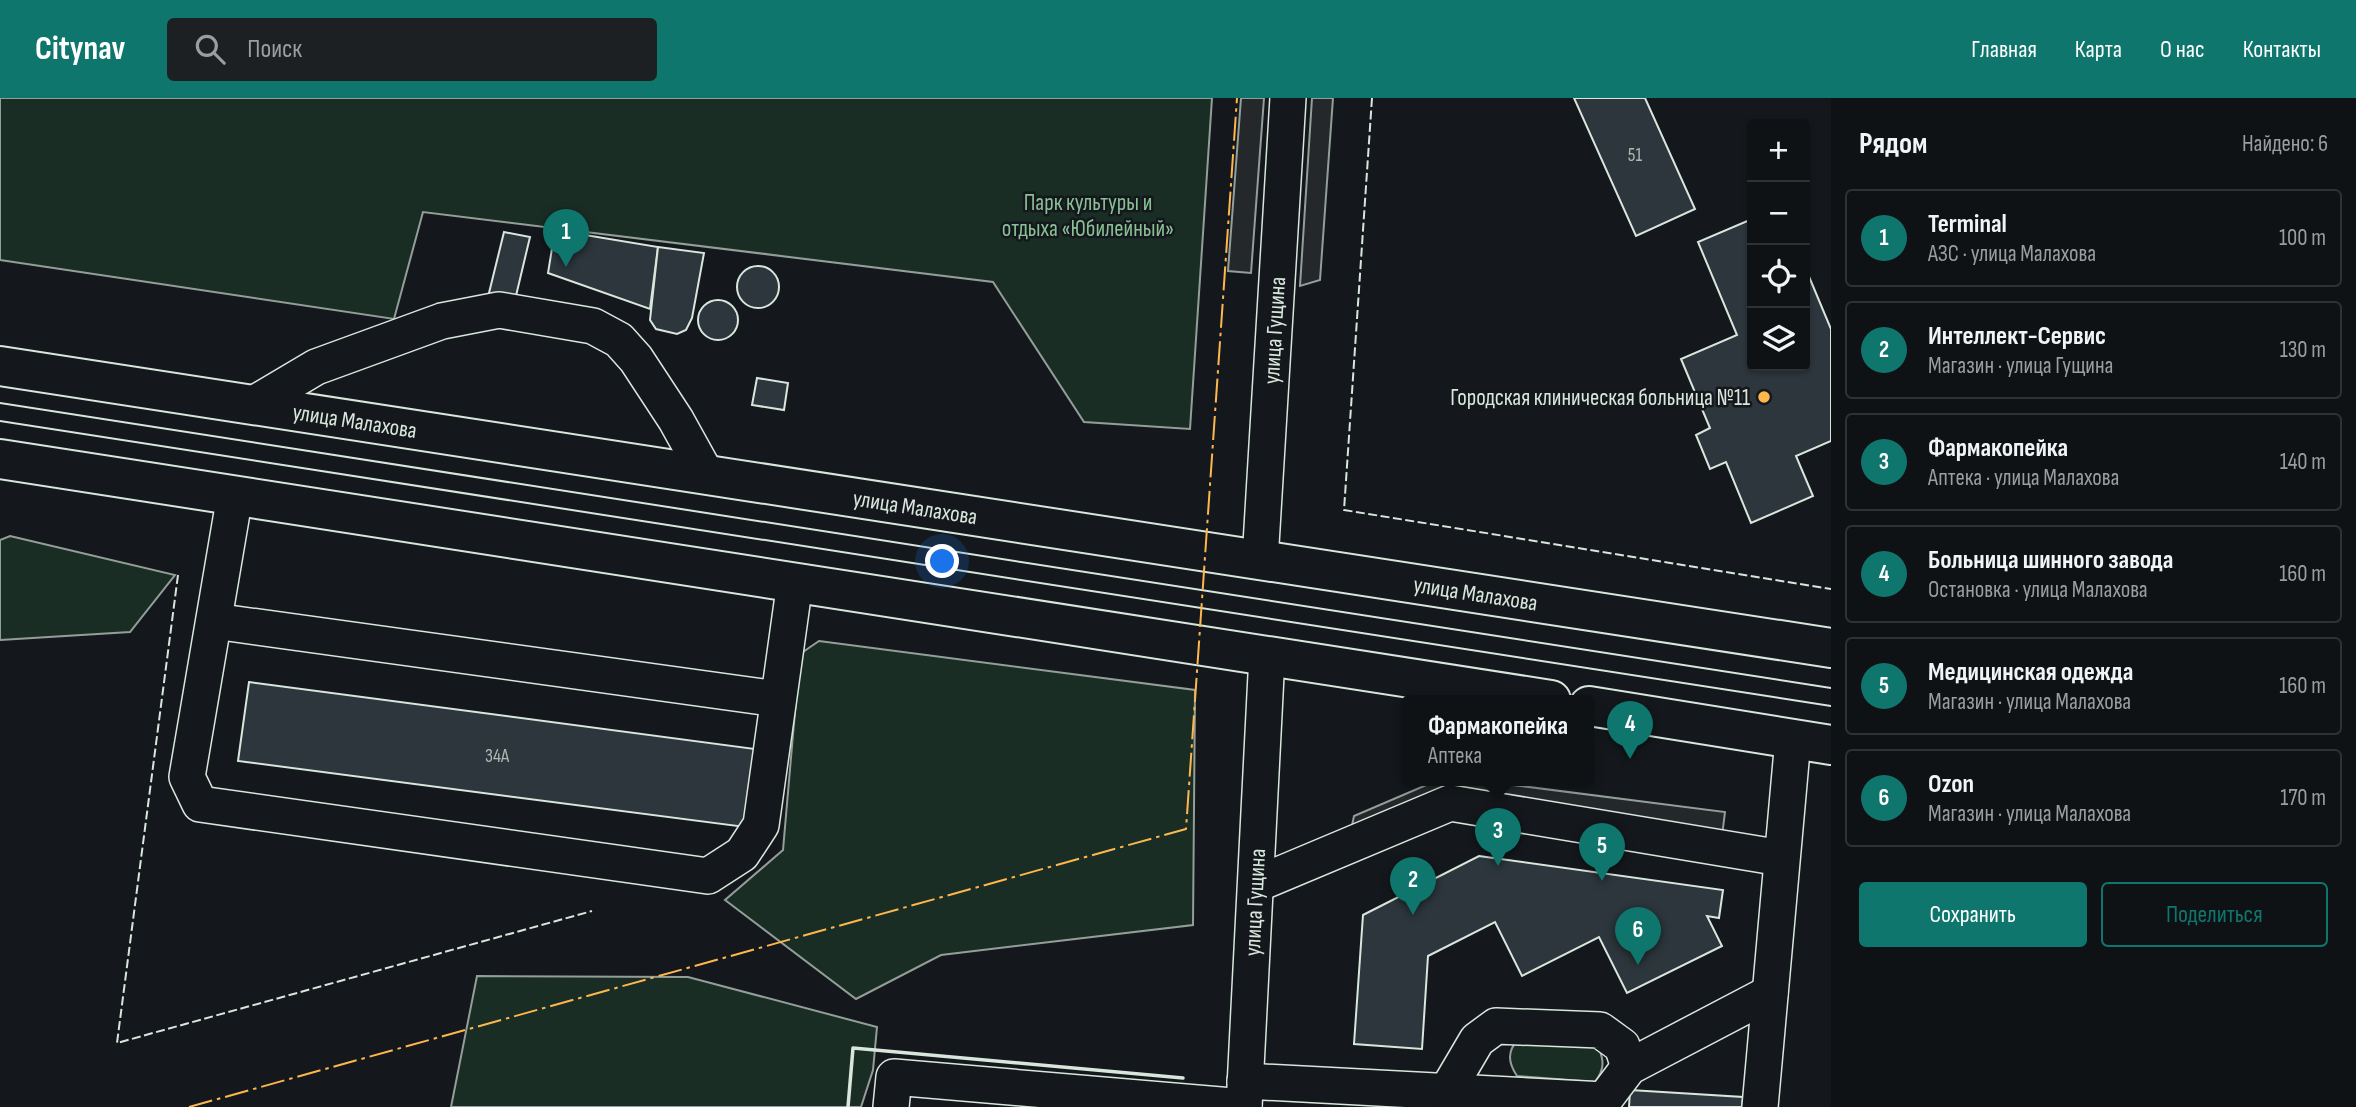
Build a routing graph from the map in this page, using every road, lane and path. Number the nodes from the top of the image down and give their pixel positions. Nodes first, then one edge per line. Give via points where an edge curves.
1 (1288, 98) edge
2 (0, 366) edge
3 (252, 405) junction
4 (0, 458) edge
5 (707, 476) junction
6 (235, 495) junction
7 (1260, 561) junction
8 (795, 582) junction
9 (214, 621) junction
10 (1831, 648) edge
11 (1267, 655) junction
12 (1519, 695) edge
13 (778, 699) junction
14 (1594, 707) edge
15 (1793, 739) junction
16 (1831, 745) edge
17 (1781, 858) junction
18 (1257, 884) junction
19 (1770, 993) junction
20 (1629, 1067) junction
21 (1447, 1091) junction
22 (1346, 1096) edge
23 (1244, 1098) edge
24 (891, 1107) edge
25 (1760, 1107) edge

1 - 7 street, улица Гущина
2 - 3 main road, улица Малахова
3 - 5 main road, улица Малахова
3 - 5 street via 316,367 442,321 499,310 593,326 619,340 676,420
4 - 6 main road
5 - 7 main road, улица Малахова
6 - 8 main road
6 - 9 street
7 - 10 main road, улица Малахова
8 - 11 main road
8 - 13 street
9 - 13 street
9 - 13 street via 187,777 200,804 708,876 742,853 761,825
11 - 12 main road
11 - 18 street, улица Гущина
14 - 15 main road
15 - 16 main road
15 - 17 street
17 - 18 street via 1450,803
17 - 19 street
18 - 23 street, улица Гущина
19 - 20 street
19 - 25 street
20 - 21 street via 1604,1100
20 - 21 street via 1622,1046 1600,1030 1496,1026 1477,1040
21 - 22 street
22 - 23 street
23 - 24 street via 894,1077

